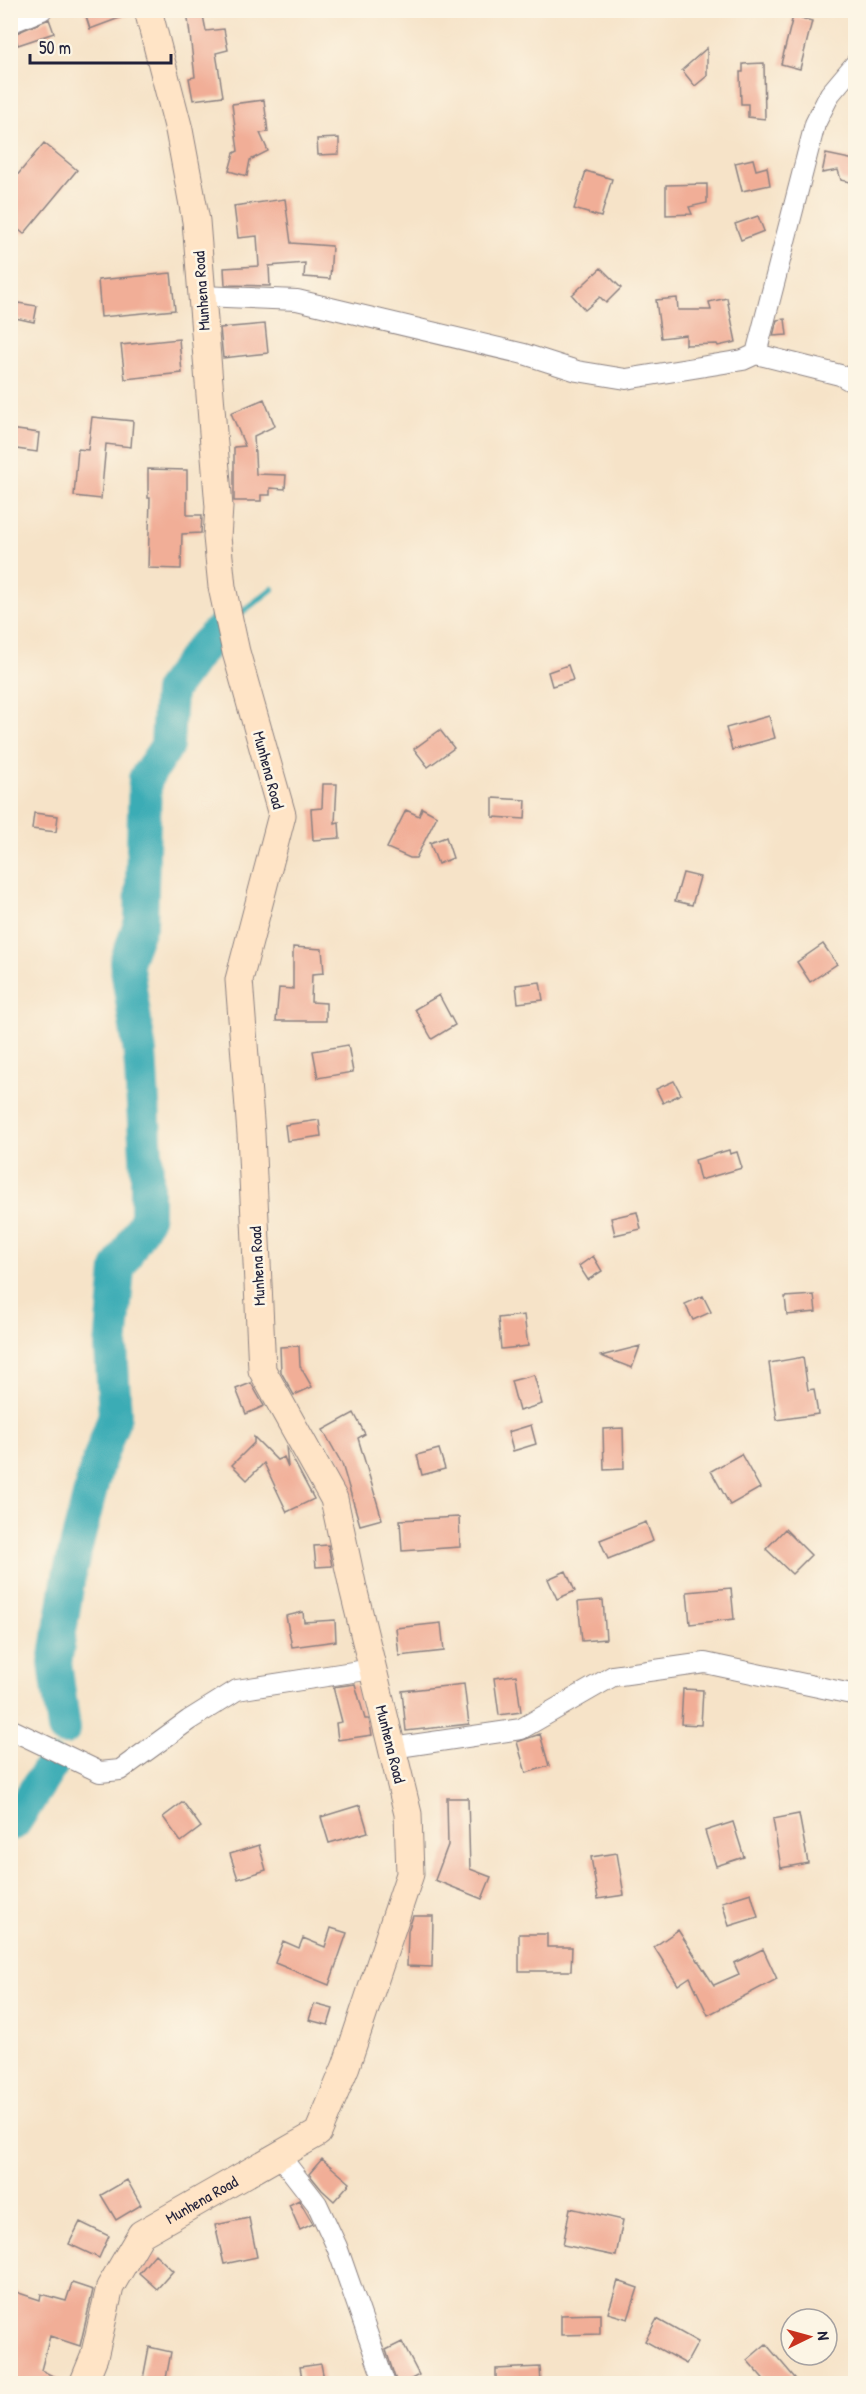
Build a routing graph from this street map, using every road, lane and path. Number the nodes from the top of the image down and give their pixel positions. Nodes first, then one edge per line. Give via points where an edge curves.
1 (42, 10) edge
2 (148, 10) edge
3 (10, 23) edge
4 (855, 63) edge
5 (201, 296) junction
6 (756, 354) junction
7 (855, 384) edge
8 (372, 1669) junction
9 (855, 1695) edge
10 (10, 1729) edge
11 (392, 1748) junction
12 (279, 2155) junction
13 (82, 2384) edge
14 (385, 2384) edge

1 - 3 street
2 - 5 street, Munhena Road via 179,130 196,221
4 - 6 street via 830,94 815,124
5 - 6 street via 297,300 524,354 577,371 626,379 742,360
5 - 8 street, Munhena Road via 222,587 236,652 282,815 239,980 251,1134 261,1370 334,1499
6 - 7 street via 840,375
8 - 10 street via 237,1690 120,1770 100,1772
8 - 11 street, Munhena Road
9 - 11 street via 705,1663 613,1676 521,1729
11 - 12 street, Munhena Road via 408,1814 410,1874 346,2066 318,2133
12 - 13 street, Munhena Road via 141,2234 111,2287 94,2357
12 - 14 street via 317,2204 337,2247

